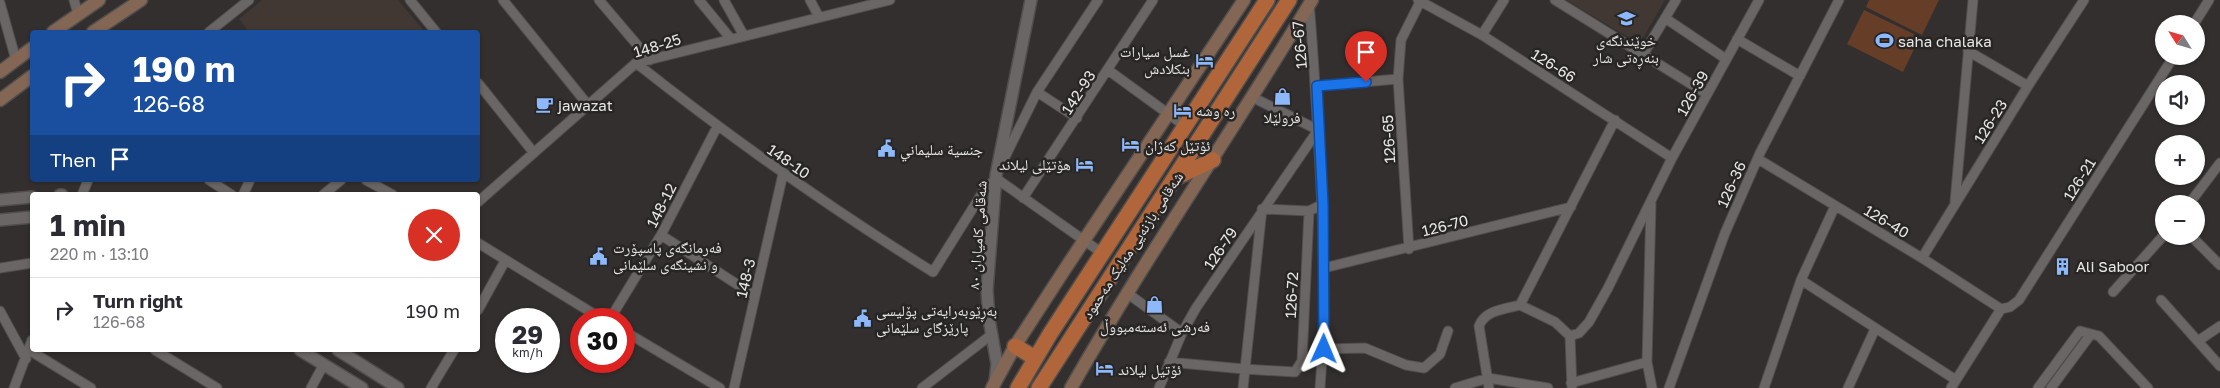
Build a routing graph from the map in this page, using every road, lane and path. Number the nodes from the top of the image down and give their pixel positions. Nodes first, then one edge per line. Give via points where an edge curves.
1 (74, 0) edge
2 (99, 0) edge
3 (141, 0) edge
4 (250, 0) edge
5 (410, 0) edge
6 (503, 0) edge
7 (599, 0) edge
8 (699, 0) edge
9 (724, 0) edge
10 (810, 0) edge
11 (890, 0) edge
12 (1031, 0) edge
13 (1098, 0) edge
14 (1153, 0) edge
15 (1244, 0) edge
16 (1267, 0) edge
17 (1289, 0) edge
18 (1420, 0) edge
19 (1504, 0) edge
20 (1556, 0) edge
21 (1676, 0) edge
22 (1759, 0) edge
23 (1840, 0) edge
24 (1973, 0) edge
25 (2083, 0) edge
26 (2209, 0) edge
27 (1310, 1) edge
28 (0, 3) edge
29 (78, 14) junction
30 (2200, 15) edge
31 (820, 17) junction
32 (1665, 18) junction
33 (56, 30) edge
34 (96, 30) edge
35 (212, 30) edge
36 (434, 30) edge
37 (1482, 35) junction
38 (744, 36) junction
39 (731, 39) junction
40 (1737, 39) junction
41 (30, 50) edge
42 (1968, 51) junction
43 (1644, 53) junction
44 (1726, 59) junction
45 (16, 60) junction
46 (650, 60) junction
47 (636, 63) junction
48 (2168, 65) edge
49 (1108, 70) junction
50 (0, 72) edge
51 (1800, 76) junction
52 (30, 77) edge
53 (1398, 79) junction
54 (480, 86) edge
55 (1317, 86) junction
56 (2028, 86) junction
57 (1037, 92) junction
58 (1707, 94) junction
59 (1252, 98) junction
60 (0, 99) edge
61 (588, 105) junction
62 (1167, 113) junction
63 (1077, 118) junction
64 (1615, 120) junction
65 (1185, 126) junction
66 (717, 127) junction
67 (1318, 130) junction
68 (534, 153) junction
69 (1672, 158) junction
70 (1758, 159) junction
71 (1214, 160) junction
72 (2220, 162) edge
73 (783, 174) junction
74 (997, 177) junction
75 (1177, 177) junction
76 (212, 182) edge
77 (339, 182) edge
78 (370, 182) edge
79 (228, 192) edge
80 (327, 192) edge
81 (388, 192) edge
82 (2196, 195) edge
83 (30, 197) edge
84 (1024, 198) junction
85 (0, 200) edge
86 (480, 200) edge
87 (1651, 201) junction
88 (1323, 204) junction
89 (1955, 204) junction
90 (1835, 206) junction
91 (1572, 207) junction
92 (1262, 209) junction
93 (1308, 211) junction
94 (30, 217) edge
95 (0, 220) edge
96 (661, 235) junction
97 (1084, 240) junction
98 (480, 244) edge
99 (2155, 245) edge
100 (2200, 245) edge
101 (1408, 248) junction
102 (1102, 253) junction
103 (1922, 258) junction
104 (505, 261) junction
105 (30, 263) edge
106 (2220, 265) edge
107 (0, 268) edge
108 (1324, 268) junction
109 (1800, 280) junction
110 (2113, 292) dead end
111 (1127, 293) junction
112 (755, 296) junction
113 (2162, 300) dead end
114 (1520, 305) junction
115 (480, 306) edge
116 (584, 308) edge
117 (617, 308) edge
118 (2001, 309) junction
119 (0, 311) edge
120 (2220, 326) edge
121 (1875, 329) junction
122 (1448, 331) dead end
123 (1182, 334) junction
124 (2091, 334) junction
125 (991, 335) junction
126 (1570, 336) junction
127 (635, 338) edge
128 (2198, 341) junction
129 (30, 346) edge
130 (1015, 346) junction
131 (1324, 349) junction
132 (158, 352) edge
133 (303, 352) edge
134 (341, 352) edge
135 (453, 352) edge
136 (27, 355) junction
137 (1037, 355) junction
138 (1056, 360) junction
139 (1169, 362) junction
140 (1647, 362) junction
141 (324, 364) junction
142 (2220, 366) edge
143 (1244, 370) junction
144 (1025, 374) junction
145 (1488, 378) junction
146 (1956, 380) junction
147 (993, 386) edge
148 (1040, 386) edge
149 (1571, 386) edge
150 (14, 388) edge
151 (91, 388) edge
152 (217, 388) edge
153 (310, 388) edge
154 (362, 388) edge
155 (398, 388) edge
156 (431, 388) edge
157 (720, 388) edge
158 (734, 388) edge
159 (922, 388) edge
160 (1018, 388) edge
161 (1071, 388) edge
162 (1159, 388) edge
163 (1243, 388) edge
164 (1320, 388) edge
165 (1455, 388) edge
166 (1489, 388) edge
167 (1548, 388) edge
168 (1652, 388) edge
169 (1669, 388) edge
170 (1764, 388) edge
171 (1848, 388) edge
172 (1951, 388) edge
173 (2038, 388) edge
174 (2051, 388) edge
175 (2148, 388) edge

1 - 29 street
2 - 29 main road
3 - 34 main road
4 - 35 street
5 - 36 street
6 - 61 street
7 - 46 street
8 - 39 street
9 - 38 street
10 - 31 street
11 - 31 street, 148-25
12 - 74 street, شەقامی کامیاران ٨٠
13 - 57 street
14 - 49 street, 142-93
15 - 62 main road
16 - 65 highway, شەقامی بازنەیی مەلیک مەحمود
17 - 75 highway, شەقامی بازنەیی مەلیک مەحمود
18 - 37 street, 126-66
18 - 53 street, 126-65 via 1401,40
19 - 37 street
20 - 43 street
21 - 32 street
22 - 40 street, 126-39
23 - 51 street, 126-36
24 - 42 street
25 - 56 street, 126-23
26 - 30 street
27 - 55 street, 126-67
27 - 59 main road
28 - 45 street
29 - 33 main road
31 - 38 street, 148-25
32 - 43 street
32 - 44 street
37 - 64 street, 126-66
38 - 39 street, 148-25
39 - 46 street, 148-25
40 - 44 street, 126-39
40 - 51 street
41 - 45 main road
42 - 56 street
42 - 89 street
43 - 58 street
44 - 58 street, 126-39
45 - 50 main road
46 - 47 street, 148-25
47 - 61 street, 148-25
47 - 66 street, 148-10
48 - 118 street, 126-21 via 2019,300
49 - 62 street
49 - 63 street, 142-93
51 - 70 street, 126-36
52 - 60 main road
53 - 55 street
53 - 101 street, 126-65
54 - 68 street
55 - 67 street, 126-67
56 - 89 street, 126-23
57 - 63 street
57 - 74 street
58 - 69 street, 126-39
59 - 67 street
59 - 71 main road
61 - 68 street, 148-25
62 - 65 street
62 - 97 main road
63 - 84 street, 142-93
64 - 69 street, 126-66
64 - 91 street
65 - 102 highway, شەقامی بازنەیی مەلیک مەحمود
66 - 73 street, 148-10
66 - 96 street, 148-12
67 - 88 street, 126-67
67 - 92 street, 126-79
68 - 86 street, 148-25
69 - 87 street, 126-39
70 - 90 street, 126-40
70 - 169 street, 126-36 via 1725,233
71 - 75 highway
71 - 111 main road
72 - 82 street
73 - 74 street, 148-10 via 933,272 986,188
73 - 112 street, 148-3
74 - 84 street
74 - 125 street, شەقامی کامیاران ٨٠ via 987,290
75 - 138 highway, شەقامی بازنەیی مەلیک مەحمود
76 - 79 street
77 - 80 street
78 - 81 street
83 - 85 street
84 - 97 street
87 - 126 street, 126-39 via 1589,322 1579,333
87 - 140 street
88 - 93 street
88 - 108 street, 126-67
89 - 103 street, 126-23
90 - 103 street, 126-40
90 - 109 street
91 - 101 street, 126-70
91 - 114 street
92 - 93 street
92 - 123 street, 126-79
92 - 143 street
93 - 143 street, 126-72 via 1300,367 1294,372
94 - 95 street
96 - 112 street
96 - 117 street, 148-12
97 - 102 street
97 - 130 main road
98 - 104 street
99 - 110 street
100 - 106 street
101 - 108 street, 126-70
102 - 137 highway, شەقامی بازنەیی مەلیک مەحمود
103 - 118 street, 126-40
104 - 115 street
104 - 116 street
105 - 107 street
108 - 131 street, 126-67
109 - 121 street
109 - 170 street
111 - 123 street
111 - 161 main road
112 - 158 street, 148-3
113 - 128 street
114 - 126 street via 1555,322
114 - 145 street via 1490,314 1482,318 1478,326
118 - 146 street
119 - 136 street
120 - 128 street
121 - 146 street
121 - 171 street
122 - 131 street via 1440,354 1424,368 1406,365 1366,348
123 - 139 street, 126-79
124 - 173 street via 2080,331
124 - 174 street
124 - 175 street via 2098,336
125 - 147 street, شەقامی کامیاران ٨٠ via 997,364
125 - 159 street
126 - 149 street
127 - 157 street
128 - 142 street
129 - 136 street
130 - 137 highway
130 - 147 main road
131 - 164 street, 126-67
132 - 152 street
133 - 141 street
134 - 155 street
135 - 156 street
136 - 150 street
136 - 151 street
137 - 138 highway
137 - 144 highway, شەقامی بازنەیی مەلیک مەحمود
138 - 148 highway, شەقامی بازنەیی مەلیک مەحمود
139 - 143 street, 126-72
139 - 162 street, 126-79
140 - 149 street
140 - 168 street
141 - 153 street
141 - 154 street
143 - 163 street
144 - 148 highway via 1034,377
144 - 160 highway, شەقامی بازنەیی مەلیک مەحمود
145 - 165 street
145 - 166 street
145 - 167 street
146 - 172 street

